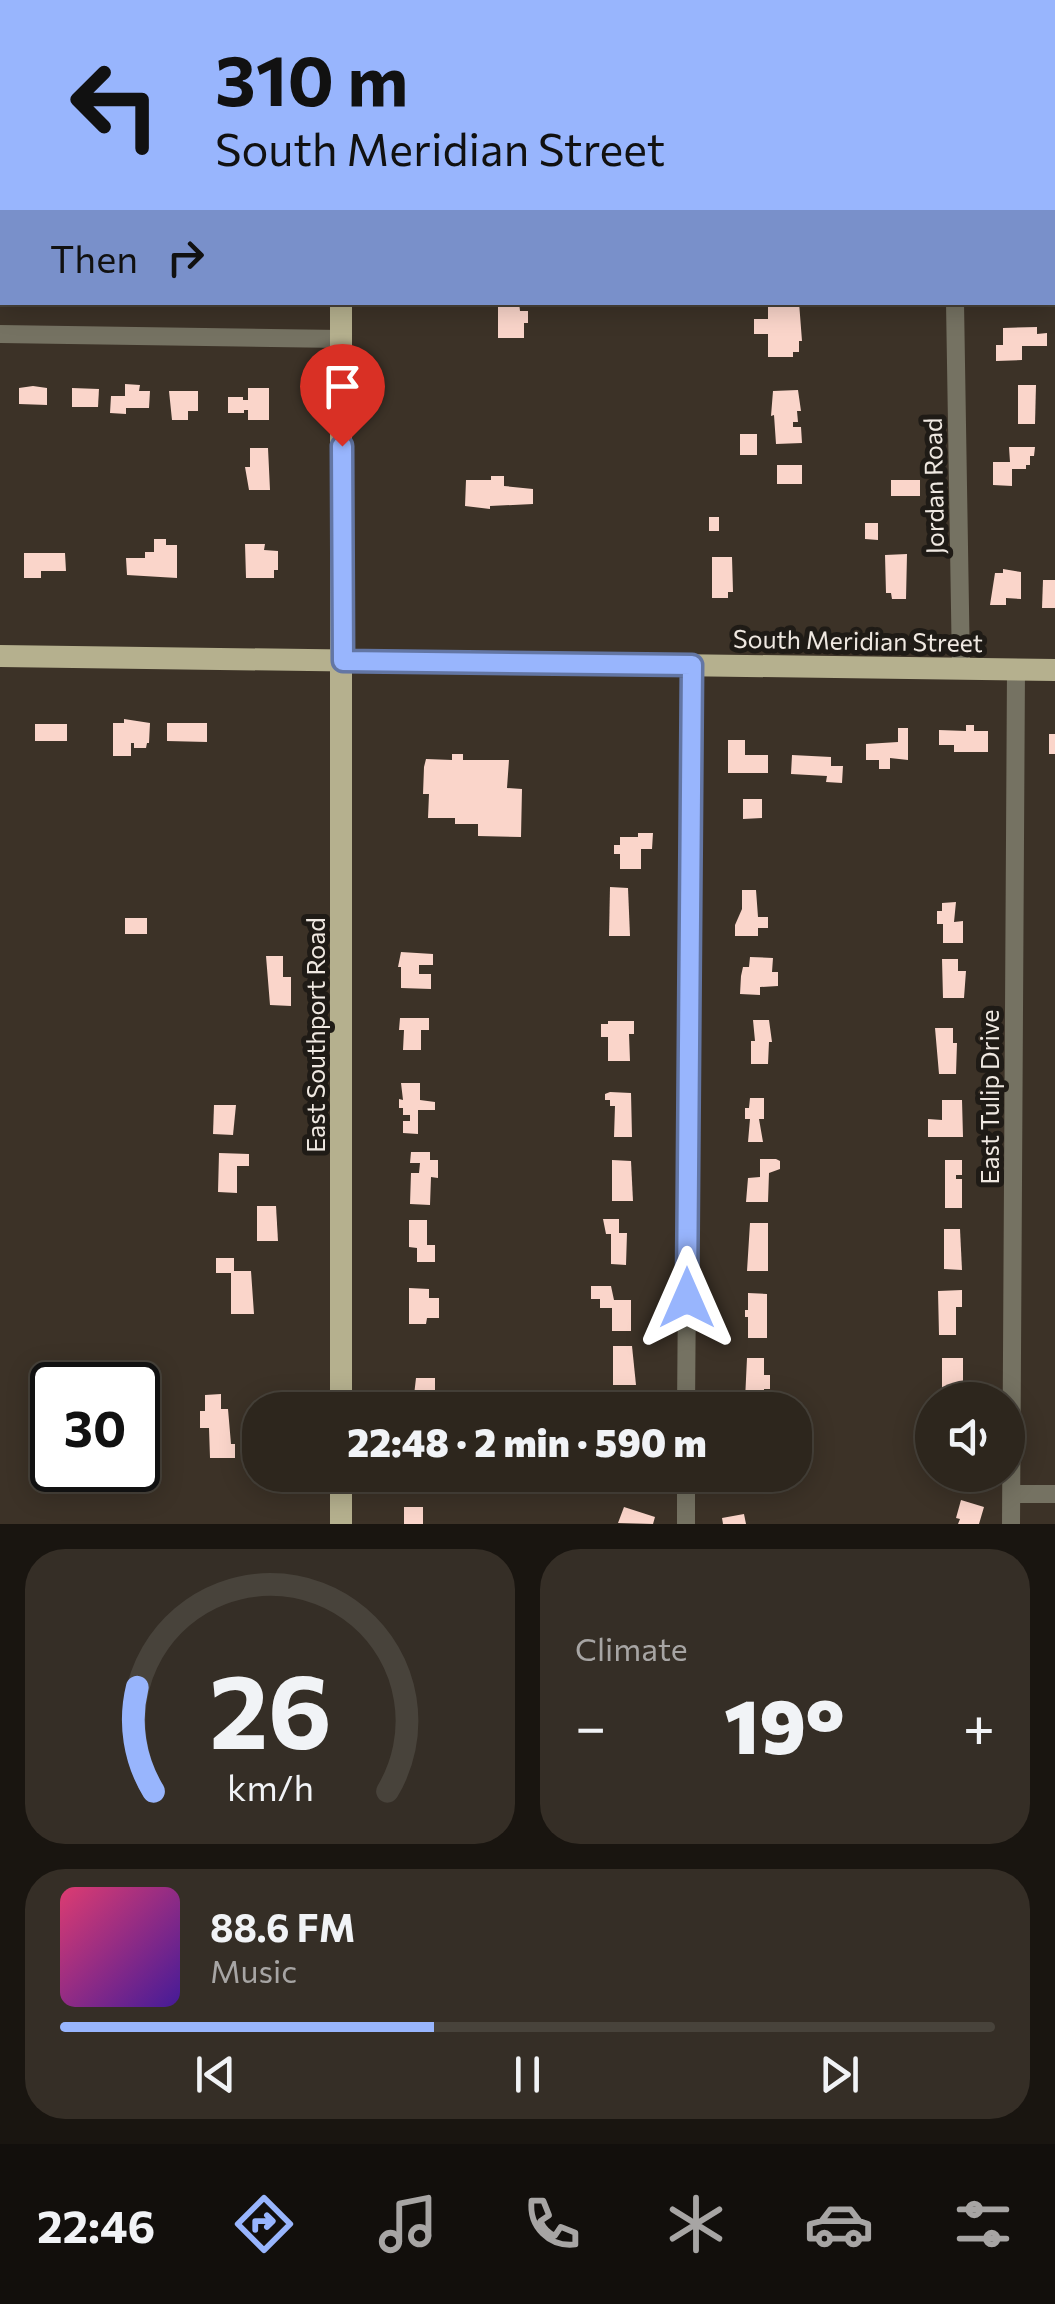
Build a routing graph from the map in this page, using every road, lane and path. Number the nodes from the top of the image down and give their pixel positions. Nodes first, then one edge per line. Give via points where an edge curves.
1 (340, 305) edge
2 (955, 305) edge
3 (0, 334) edge
4 (341, 339) junction
5 (0, 656) edge
6 (343, 661) junction
7 (692, 665) junction
8 (961, 669) junction
9 (1016, 669) junction
10 (1055, 670) edge
11 (341, 1392) edge
12 (686, 1392) edge
13 (341, 1492) edge
14 (686, 1492) edge
15 (1012, 1494) junction
16 (1055, 1494) edge
17 (340, 1524) edge
18 (686, 1524) edge
19 (1012, 1524) edge

1 - 4 main road, East Southport Road
2 - 8 street, Jordan Road
3 - 4 street
4 - 6 main road, East Southport Road
5 - 6 main road, South Meridian Street
6 - 7 main road, South Meridian Street
6 - 11 main road, East Southport Road
7 - 8 main road, South Meridian Street
7 - 12 street
8 - 9 main road, South Meridian Street
9 - 10 main road, South Meridian Street
9 - 15 street, East Tulip Drive
13 - 17 main road
14 - 18 street
15 - 16 street
15 - 19 street, East Tulip Drive

